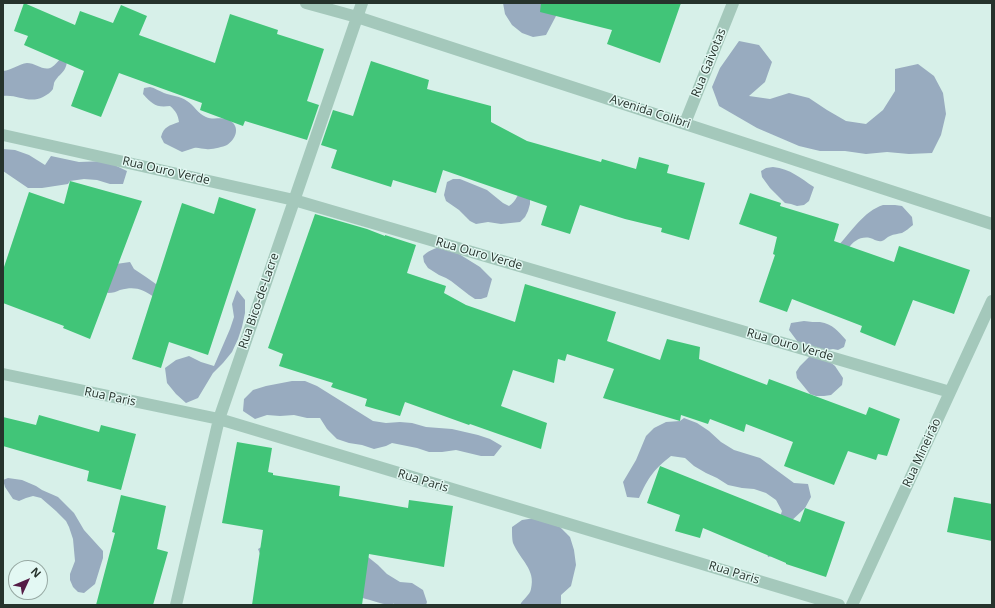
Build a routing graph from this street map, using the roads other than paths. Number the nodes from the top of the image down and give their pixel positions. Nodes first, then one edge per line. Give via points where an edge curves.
1 (306, 3) edge
2 (362, 3) edge
3 (733, 3) edge
4 (357, 17) junction
5 (685, 124) junction
6 (3, 135) edge
7 (294, 200) junction
8 (992, 224) edge
9 (992, 301) edge
10 (3, 374) edge
11 (950, 392) junction
12 (218, 419) junction
13 (176, 605) edge
14 (839, 605) edge
15 (852, 605) edge

1 - 4 street, Avenida Colibri
2 - 4 street, Rua Bico-de-Lacre
3 - 5 street, Rua Gaivotas
4 - 5 street, Avenida Colibri
4 - 7 street, Rua Bico-de-Lacre
5 - 8 street, Avenida Colibri
6 - 7 street, Rua Ouro Verde
7 - 11 street, Rua Ouro Verde
7 - 12 street, Rua Bico-de-Lacre
9 - 11 street, Rua Mineirão
10 - 12 street, Rua Paris
11 - 15 street, Rua Mineirão
12 - 13 street, Rua Bico-de-Lacre
12 - 14 street, Rua Paris

